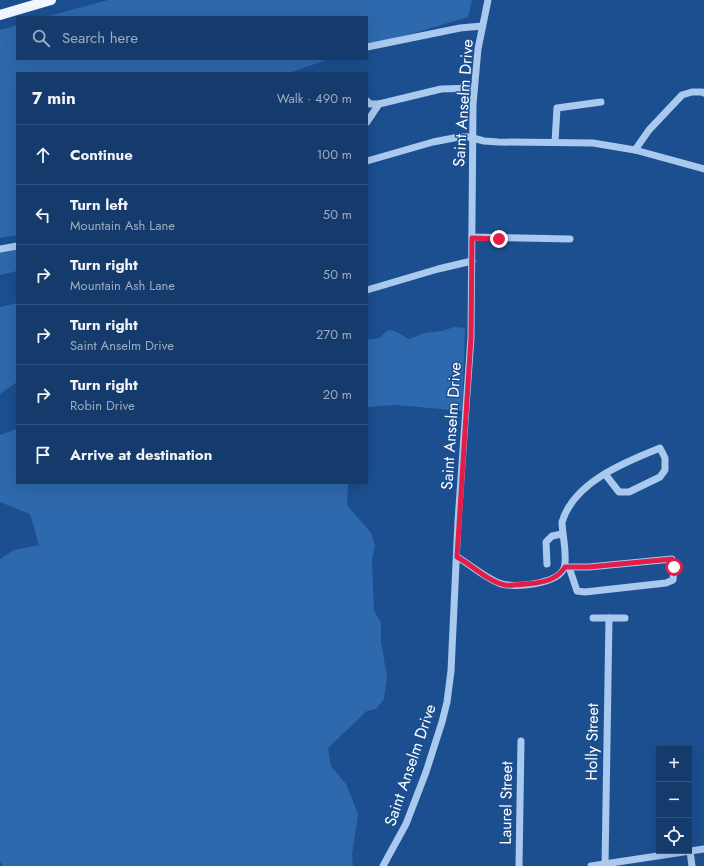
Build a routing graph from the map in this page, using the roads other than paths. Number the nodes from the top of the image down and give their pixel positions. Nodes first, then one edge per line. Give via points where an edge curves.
1 (51, 0) edge
2 (488, 0) edge
3 (0, 15) edge
4 (482, 26) junction
5 (368, 47) edge
6 (474, 88) junction
7 (704, 93) edge
8 (368, 102) edge
9 (601, 102) dead end
10 (379, 104) junction
11 (368, 120) edge
12 (472, 138) junction
13 (555, 142) junction
14 (635, 150) junction
15 (368, 161) edge
16 (704, 169) edge
17 (472, 238) junction
18 (570, 239) dead end
19 (16, 246) edge
20 (0, 249) edge
21 (472, 260) junction
22 (368, 290) edge
23 (606, 474) junction
24 (562, 534) junction
25 (457, 557) junction
26 (547, 564) dead end
27 (567, 567) junction
28 (593, 618) dead end
29 (609, 618) junction
30 (625, 618) dead end
31 (521, 741) dead end
32 (704, 850) edge
33 (692, 851) edge
34 (672, 854) edge
35 (690, 854) edge
36 (605, 865) edge
37 (383, 866) edge
38 (519, 866) edge
39 (591, 866) edge
40 (692, 866) edge

1 - 3 main road
2 - 4 street, Saint Anselm Drive
4 - 5 street
4 - 6 street, Saint Anselm Drive
6 - 10 street via 434,90
6 - 12 street, Saint Anselm Drive
7 - 14 street via 692,92 682,95 649,130
8 - 10 street
9 - 13 street via 557,108
10 - 11 street
12 - 13 street via 498,142
12 - 15 street via 446,139
12 - 17 street, Saint Anselm Drive
13 - 14 street via 594,143
14 - 16 street
17 - 18 street
17 - 21 street, Saint Anselm Drive
19 - 20 street
21 - 22 street
21 - 25 street, Saint Anselm Drive via 470,350
23 - 23 street via 632,459 660,448 665,458 665,470 660,477 629,492 619,492
23 - 24 street via 581,492 572,503 564,514
24 - 26 street via 552,536 546,542
24 - 27 street
25 - 27 street via 490,579 504,585 545,581 560,574
25 - 37 street, Saint Anselm Drive via 447,702 437,740 413,806
27 - 27 street via 672,559 674,580 585,592 577,591
28 - 29 street
29 - 30 street
29 - 36 street, Holly Street
31 - 38 street, Laurel Street
32 - 33 street
34 - 36 street
35 - 40 street
36 - 39 street

